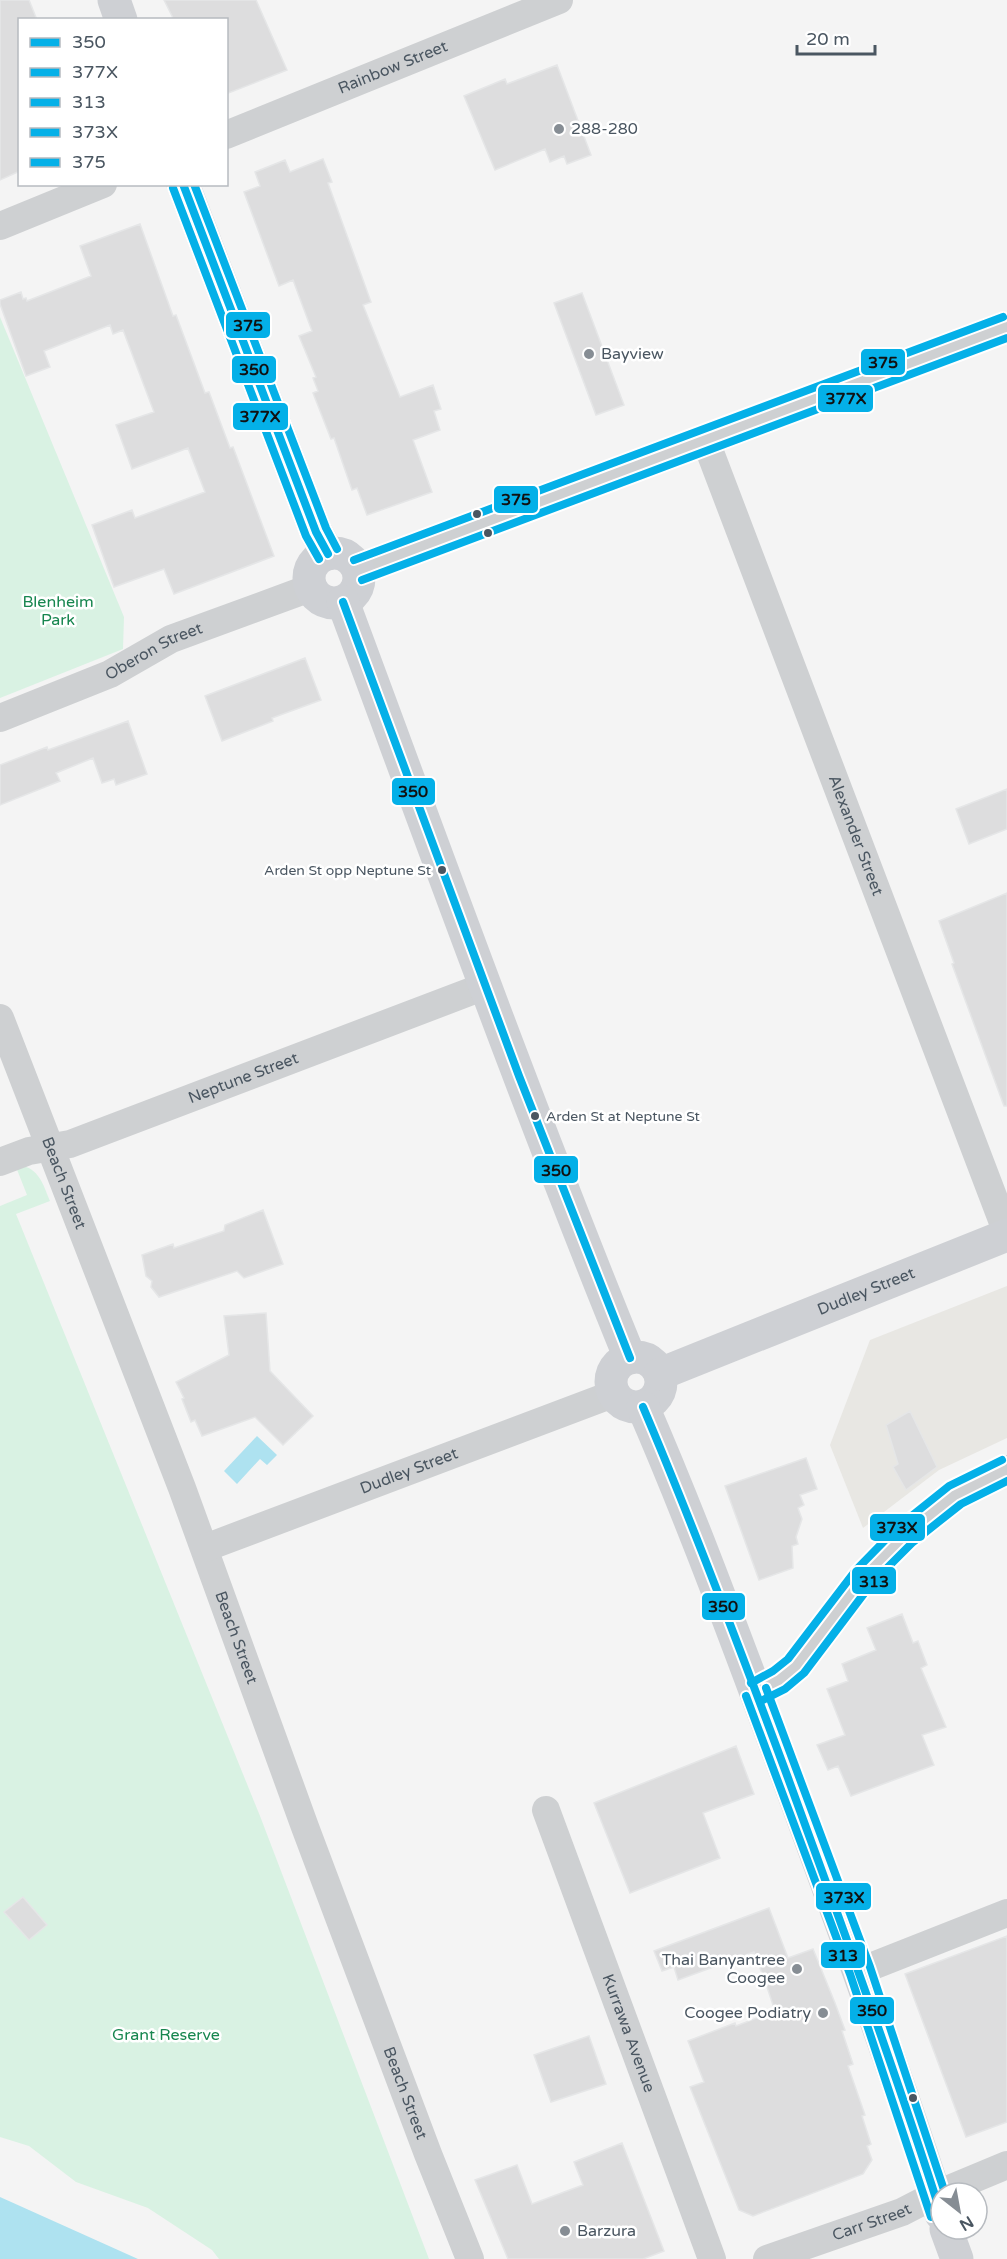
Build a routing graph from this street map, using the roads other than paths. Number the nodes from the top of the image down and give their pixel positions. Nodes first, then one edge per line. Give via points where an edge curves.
1 (114, 0) edge
2 (560, 0) edge
3 (120, 18) edge
4 (228, 134) edge
5 (98, 186) edge
6 (184, 186) edge
7 (0, 226) edge
8 (1007, 327) edge
9 (705, 439) junction
10 (328, 554) junction
11 (358, 570) junction
12 (310, 588) junction
13 (343, 602) junction
14 (0, 718) edge
15 (485, 986) junction
16 (0, 1018) edge
17 (49, 1147) junction
18 (0, 1162) edge
19 (1007, 1234) edge
20 (630, 1358) junction
21 (660, 1374) junction
22 (613, 1394) junction
23 (643, 1407) junction
24 (1007, 1469) edge
25 (205, 1548) junction
26 (756, 1692) junction
27 (546, 1810) dead end
28 (1007, 1913) edge
29 (860, 1971) junction
30 (1007, 2164) edge
31 (930, 2181) edge
32 (978, 2181) edge
33 (929, 2206) edge
34 (950, 2241) edge
35 (470, 2259) edge
36 (712, 2259) edge
37 (767, 2259) edge
38 (957, 2259) edge

1 - 3 main road
2 - 4 street, Rainbow Street
5 - 7 street
6 - 10 main road via 316,532
8 - 9 street
9 - 11 street
9 - 19 street, Alexander Street
10 - 11 main road via 347,557
10 - 12 main road via 313,564 308,579
11 - 13 main road via 356,591
12 - 13 main road via 325,603
12 - 14 street, Oberon Street via 171,639 110,674
13 - 15 main road
15 - 17 street, Neptune Street via 70,1144
15 - 20 main road
16 - 17 street, Beach Street
17 - 18 street, Neptune Street
17 - 25 street, Beach Street
19 - 21 main road, Dudley Street
20 - 21 main road via 648,1360
20 - 22 main road via 614,1370 610,1382
21 - 23 main road via 657,1396
22 - 23 main road via 626,1406
22 - 25 street, Dudley Street
23 - 26 main road
24 - 26 street via 955,1495 906,1534 864,1576 796,1666
25 - 35 street, Beach Street via 317,1860
26 - 29 main road
27 - 36 street, Kurrawa Avenue
28 - 29 street
29 - 31 main road
30 - 32 street, Carr Street
33 - 37 street, Carr Street
34 - 38 main road

